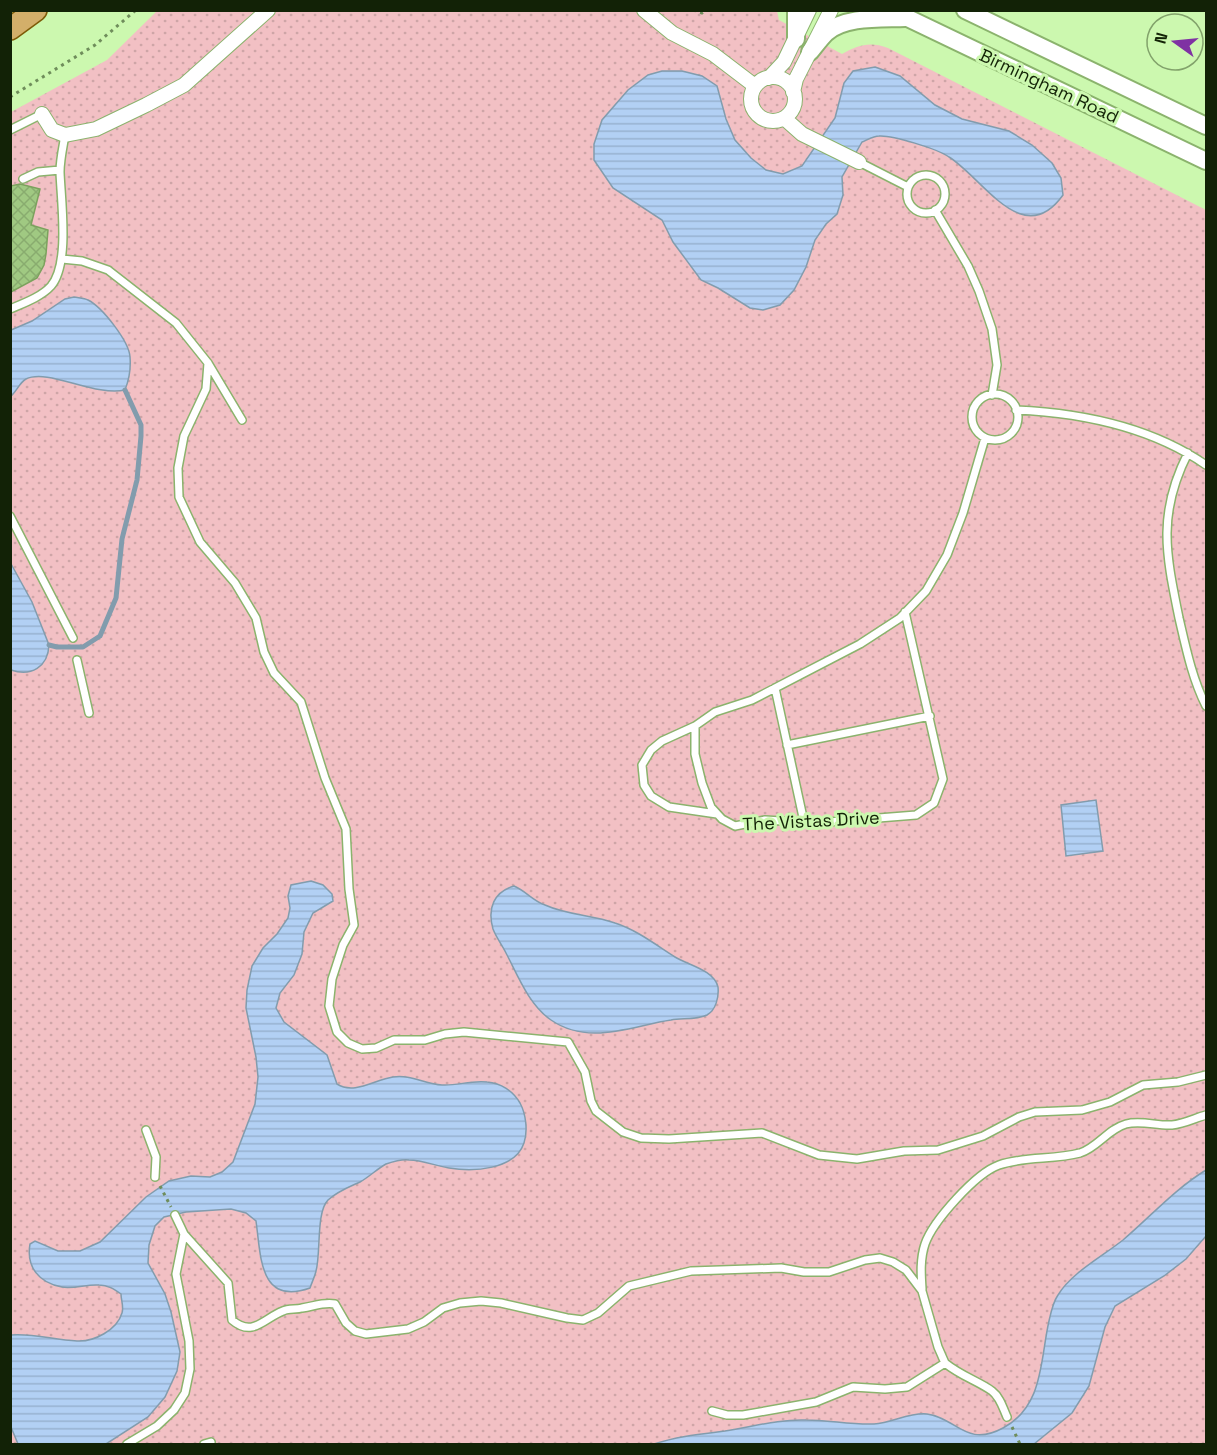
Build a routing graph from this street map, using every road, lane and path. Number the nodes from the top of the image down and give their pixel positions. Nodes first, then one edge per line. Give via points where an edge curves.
1 (36, 10) edge
2 (136, 10) edge
3 (644, 10) edge
4 (693, 10) edge
5 (706, 10) edge
6 (796, 10) edge
7 (809, 10) edge
8 (831, 10) edge
9 (891, 10) edge
10 (965, 10) edge
11 (266, 11) edge
12 (906, 18) junction
13 (10, 29) edge
14 (796, 39) junction
15 (810, 52) junction
16 (769, 78) junction
17 (755, 86) junction
18 (793, 92) junction
19 (10, 97) edge
20 (42, 114) joint
21 (784, 118) junction
22 (1206, 126) edge
23 (10, 130) edge
24 (65, 135) junction
25 (1206, 161) edge
26 (859, 162) joint
27 (60, 170) junction
28 (23, 179) dead end
29 (908, 187) junction
30 (935, 210) junction
31 (62, 259) junction
32 (10, 309) edge
33 (208, 363) junction
34 (992, 394) junction
35 (1017, 410) junction
36 (242, 420) dead end
37 (985, 438) junction
38 (1188, 453) junction
39 (1206, 465) edge
40 (10, 516) edge
41 (905, 612) junction
42 (73, 638) dead end
43 (77, 660) dead end
44 (775, 688) junction
45 (1206, 706) edge
46 (89, 713) dead end
47 (930, 716) junction
48 (695, 726) junction
49 (788, 745) junction
50 (717, 814) junction
51 (804, 822) junction
52 (1206, 1075) edge
53 (1206, 1115) edge
54 (146, 1130) dead end
55 (155, 1177) joint
56 (175, 1215) joint
57 (184, 1234) junction
58 (922, 1291) junction
59 (945, 1363) junction
60 (712, 1411) dead end
61 (1007, 1417) joint
62 (127, 1444) edge
63 (1020, 1444) edge

1 - 13 main road
2 - 19 path via 95,45
3 - 17 street via 672,33 713,54
4 - 5 path
6 - 14 street
7 - 14 street
8 - 15 street
9 - 12 street, Birmingham Road
10 - 22 street, Birmingham Road
11 - 24 street via 184,85 96,129
12 - 15 street via 859,21 836,27
12 - 25 street, Birmingham Road
14 - 16 street via 784,62
15 - 18 street
16 - 17 street
16 - 18 street via 784,80
17 - 21 street via 751,94 754,111 768,120
18 - 21 street via 793,106
20 - 23 lane
20 - 24 street via 52,130
21 - 26 street via 802,134
24 - 27 lane
26 - 29 lane
27 - 28 lane via 38,172
27 - 31 lane
29 - 30 lane via 908,200 916,210
29 - 30 lane via 917,177 930,176 941,182 943,201
30 - 34 lane via 968,266 992,328 998,365
31 - 32 lane via 51,286
31 - 33 lane via 108,270 176,322
33 - 36 lane
33 - 52 lane via 206,389 184,436 178,468 179,497 200,542 235,583 256,618 274,673 301,702 346,829 354,924 332,979 329,1006 337,1032 348,1043 362,1049 376,1048 394,1041 426,1040 464,1032 568,1042 585,1072 596,1111 622,1132 641,1138 669,1139 762,1133 819,1155 857,1159 938,1150 983,1136 1035,1112 1082,1110 1110,1102 1143,1085
34 - 35 lane via 1007,398
34 - 37 lane via 979,401 972,413 974,428
35 - 37 lane via 1016,425 1006,437
35 - 38 lane via 1126,426
37 - 41 lane via 947,555 926,591
38 - 39 lane
38 - 45 lane via 1170,501 1166,540 1188,659
40 - 42 lane
41 - 44 lane via 860,644
41 - 47 lane, The Vistas Drive
43 - 46 lane
44 - 48 lane via 716,712
44 - 49 lane
47 - 49 lane
47 - 51 lane, The Vistas Drive via 944,779 934,803 916,815
48 - 50 lane, The Vistas Drive via 695,754 702,783
48 - 50 lane via 651,750 642,765 644,785 651,796 669,807
49 - 51 lane
50 - 51 lane, The Vistas Drive via 735,826 765,820
53 - 58 lane via 1182,1124 1124,1124 1084,1152 996,1166 964,1192 936,1224 925,1244
54 - 55 lane via 156,1157
55 - 56 path
56 - 57 lane
57 - 58 lane via 228,1283 232,1320 240,1326 252,1327 285,1310 324,1302 335,1304 346,1323 366,1334 408,1329 443,1308 471,1302 501,1303 583,1320 598,1313 629,1286 690,1271 781,1268 829,1272 880,1257 906,1270
57 - 62 lane via 176,1274 189,1341 190,1369 185,1393 157,1426
58 - 59 lane
59 - 60 lane via 907,1387 853,1387 816,1402 743,1415
59 - 61 lane via 992,1391
61 - 63 path

